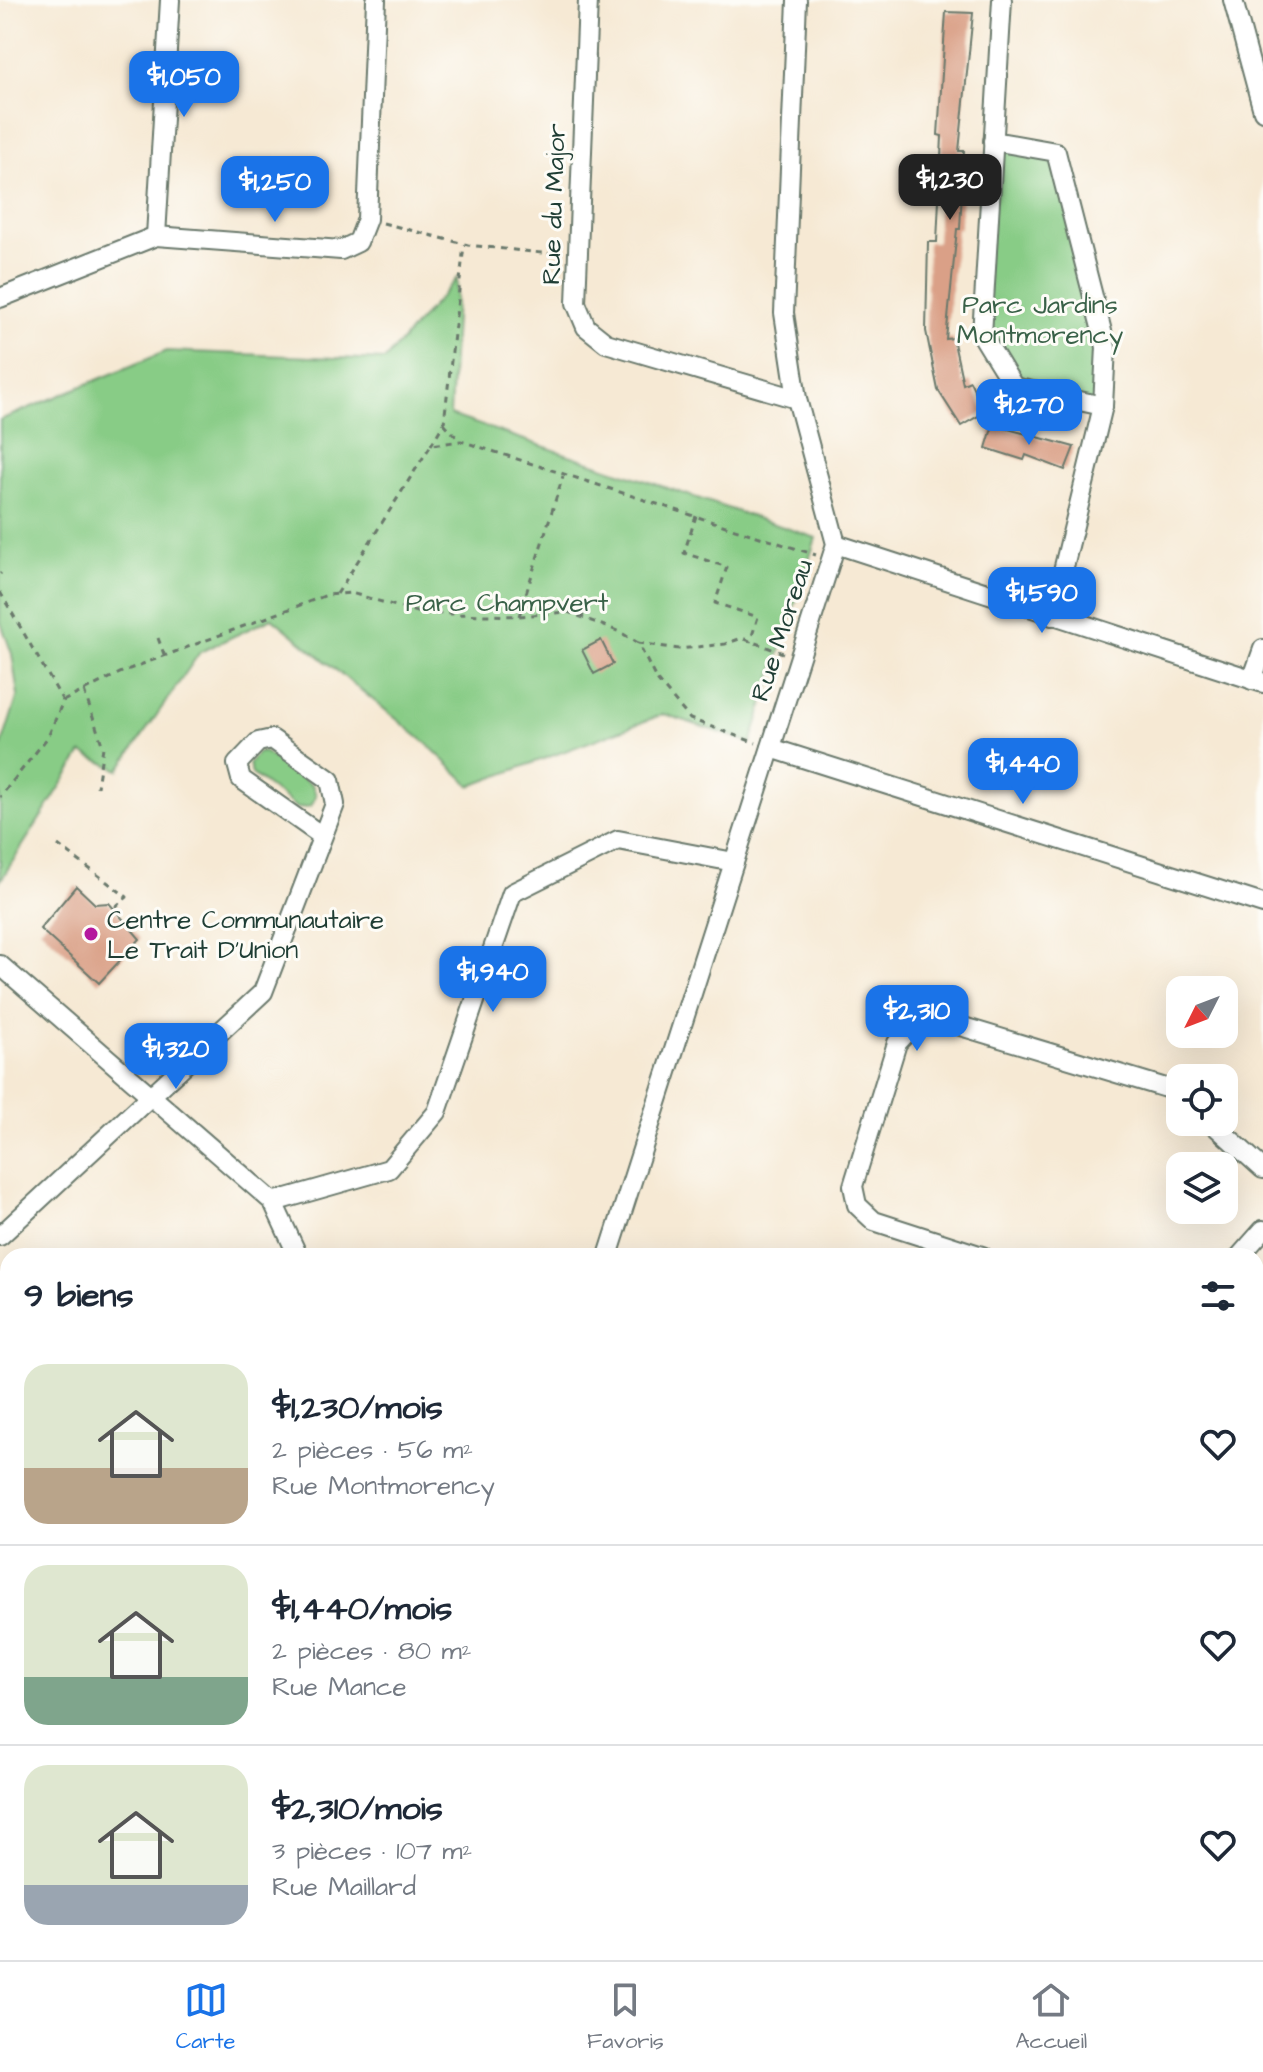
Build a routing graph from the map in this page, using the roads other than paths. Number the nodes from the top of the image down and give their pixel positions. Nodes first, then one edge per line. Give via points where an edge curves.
1 (170, 0) edge
2 (376, 0) edge
3 (588, 0) edge
4 (797, 0) edge
5 (1002, 0) edge
6 (1233, 0) edge
7 (1263, 111) edge
8 (993, 141) junction
9 (156, 236) junction
10 (0, 298) edge
11 (797, 399) junction
12 (1103, 406) junction
13 (834, 552) junction
14 (1052, 616) junction
15 (1263, 649) edge
16 (1258, 681) edge
17 (771, 748) junction
18 (322, 836) junction
19 (734, 862) junction
20 (1263, 904) edge
21 (0, 965) edge
22 (1166, 1088) edge
23 (151, 1097) junction
24 (1226, 1136) edge
25 (1263, 1169) edge
26 (273, 1202) junction
27 (1263, 1230) edge
28 (0, 1236) edge
29 (294, 1248) edge
30 (611, 1248) edge
31 (957, 1248) edge
32 (1247, 1248) edge

1 - 9 street
2 - 9 street via 367,219 358,242 341,250
3 - 11 street, Rue du Major via 576,257 576,303 586,327 606,343
4 - 11 street, Rue Moreau via 784,313
5 - 8 street
6 - 7 street
8 - 12 street via 1056,152 1106,347
8 - 12 street via 982,335 1014,387
9 - 10 street
11 - 13 street, Rue Moreau
12 - 14 street
13 - 14 street
13 - 17 street, Rue Moreau
14 - 16 street
15 - 16 street
17 - 19 street, Rue Moreau
17 - 20 street
18 - 18 street via 335,804 330,780 272,739 258,742 237,764 241,779
18 - 23 street via 263,992
19 - 26 street via 618,840 512,893 437,1112 389,1169
19 - 30 street, Rue Moreau
21 - 23 street
22 - 31 street via 937,1019 914,1025 897,1043 853,1186 857,1205 874,1221
23 - 26 street
23 - 28 street
24 - 25 street
26 - 29 street
27 - 32 street

